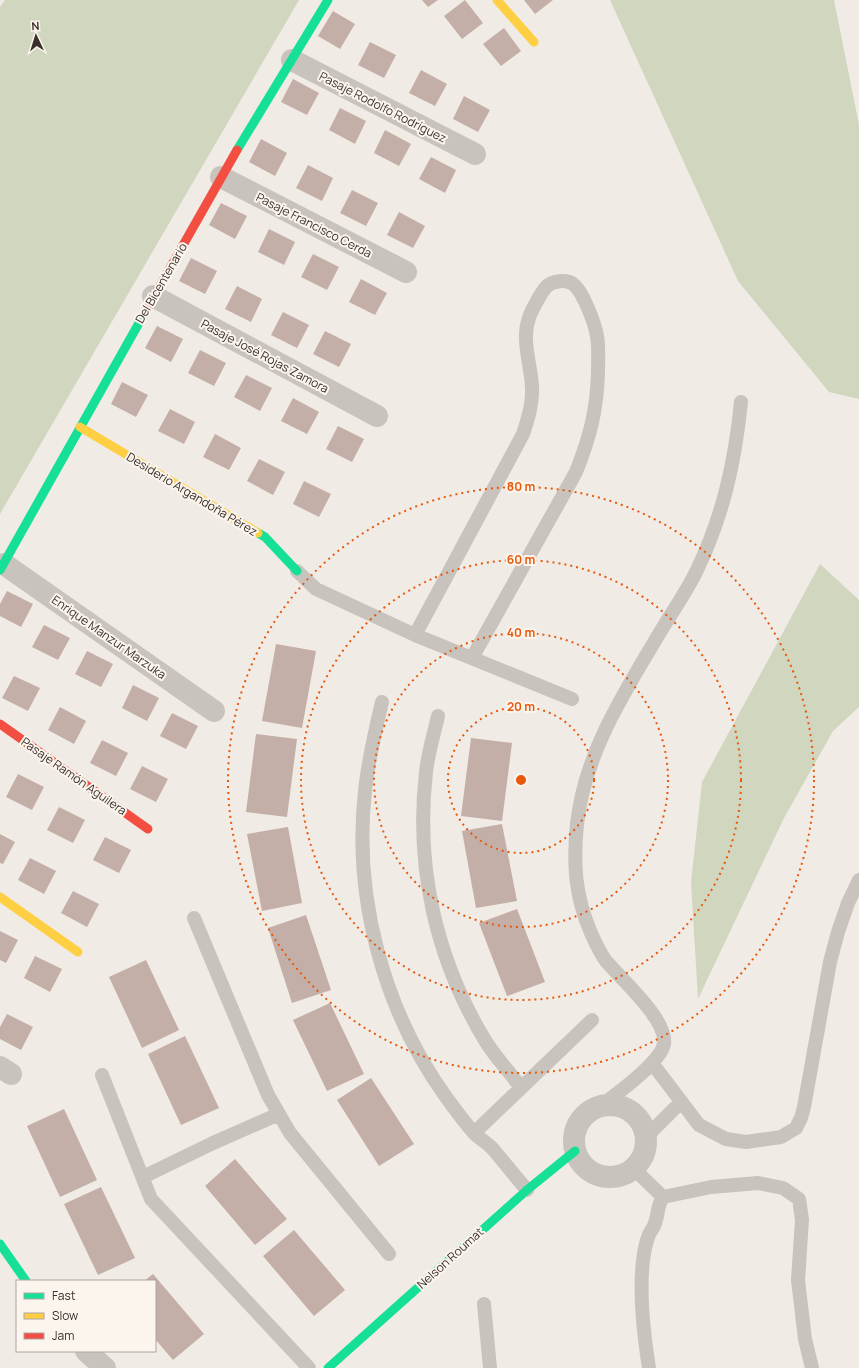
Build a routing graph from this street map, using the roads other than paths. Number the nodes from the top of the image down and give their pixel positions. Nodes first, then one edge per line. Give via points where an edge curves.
1 (328, 0) edge
2 (498, 0) edge
3 (534, 42) dead end
4 (292, 60) junction
5 (475, 154) dead end
6 (221, 177) junction
7 (406, 272) dead end
8 (153, 296) junction
9 (741, 402) dead end
10 (377, 416) dead end
11 (80, 427) junction
12 (2, 567) edge
13 (297, 571) joint
14 (415, 635) junction
15 (472, 658) junction
16 (572, 699) dead end
17 (382, 702) dead end
18 (214, 711) dead end
19 (438, 716) dead end
20 (0, 724) edge
21 (148, 829) dead end
22 (859, 880) edge
23 (0, 897) edge
24 (194, 918) dead end
25 (78, 952) dead end
26 (592, 1020) dead end
27 (652, 1063) junction
28 (102, 1075) dead end
29 (521, 1088) junction
30 (681, 1102) junction
31 (602, 1105) junction
32 (279, 1114) junction
33 (474, 1132) junction
34 (646, 1136) junction
35 (575, 1151) junction
36 (634, 1169) junction
37 (143, 1177) junction
38 (527, 1190) junction
39 (663, 1197) junction
40 (0, 1244) edge
41 (388, 1254) dead end
42 (25, 1280) edge
43 (484, 1304) dead end
44 (87, 1352) edge
45 (104, 1368) edge
46 (309, 1368) edge
47 (328, 1368) edge
48 (490, 1368) edge
49 (649, 1368) edge
50 (812, 1368) edge

1 - 4 street, Del Bicentenario
2 - 3 street
4 - 5 street, Pasaje Rodolfo Rodríguez
4 - 6 street, Del Bicentenario
6 - 7 street, Pasaje Francisco Cerda
6 - 8 street, Del Bicentenario
8 - 10 street, Pasaje José Rojas Zamora
8 - 11 street, Del Bicentenario
9 - 27 lane via 730,475 710,542 681,600 605,728 593,758 578,817 575,875 580,902 591,933 605,959 641,999 662,1030 662,1051
11 - 12 street, Del Bicentenario
11 - 13 street, Desiderio Argandoña Pérez via 265,537
12 - 18 street, Enrique Manzur Marzuka
13 - 14 lane via 316,589
14 - 15 lane
14 - 15 lane via 523,434 529,415 532,387 525,336 529,316 547,286 554,282 574,284 585,301 597,335 598,392 587,445 576,472
15 - 16 lane
17 - 33 lane via 371,747 364,800 365,876 373,929 385,974 407,1030 445,1096
19 - 29 lane via 426,771 422,828 427,884 439,940 459,993 487,1042
20 - 21 street, Pasaje Ramón Aguilera
22 - 30 lane via 843,918 830,962 801,1118 796,1128 782,1137 773,1139 746,1142 726,1139 699,1125
23 - 25 street
24 - 32 lane via 268,1095
26 - 29 lane
27 - 30 lane
27 - 31 lane
28 - 37 lane
29 - 33 lane
30 - 34 lane
31 - 34 street via 626,1108 636,1115 643,1124
31 - 35 street via 591,1110 576,1127
32 - 37 lane
32 - 41 lane via 290,1133
33 - 38 lane via 491,1147
34 - 36 street via 642,1160
35 - 36 street via 580,1162 589,1171 600,1176 612,1178
35 - 38 street, Nelson Roumat
36 - 39 lane
37 - 46 lane via 151,1199
38 - 47 street, Nelson Roumat
39 - 49 lane via 658,1204 654,1226 648,1235 641,1271
39 - 50 lane via 711,1187 758,1183 783,1188 799,1199 802,1220 798,1280
40 - 42 street
43 - 48 lane
44 - 45 street

